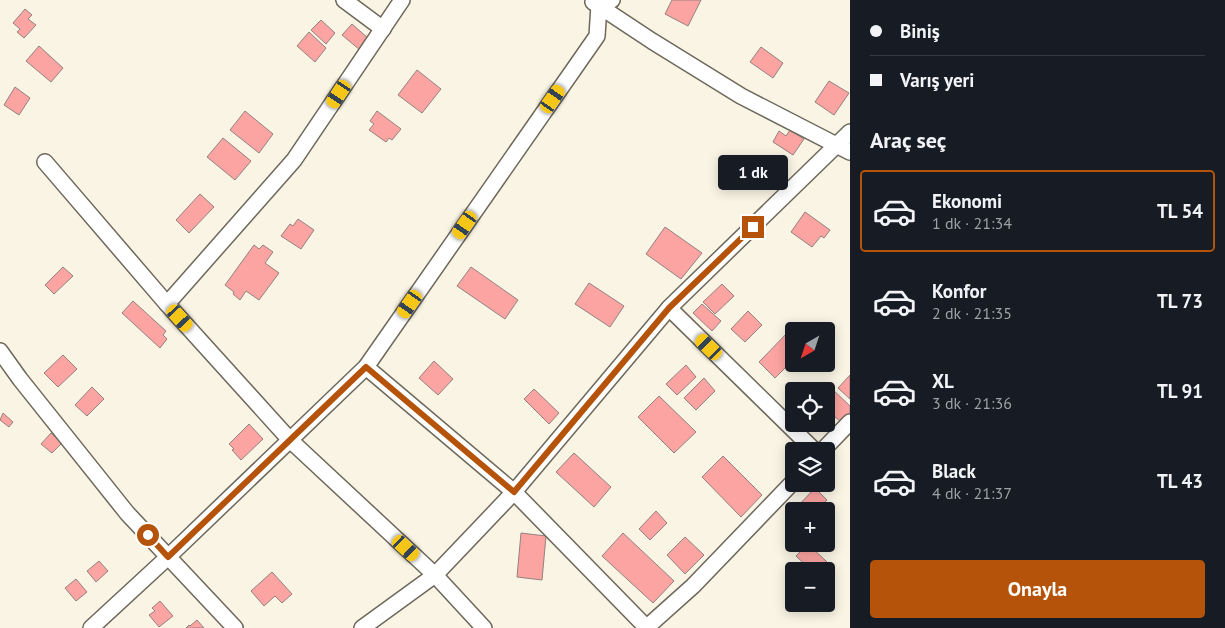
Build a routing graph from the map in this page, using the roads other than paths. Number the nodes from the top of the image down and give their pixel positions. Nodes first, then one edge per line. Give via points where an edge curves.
1 (344, 0) edge
2 (402, 0) edge
3 (600, 2) edge
4 (383, 28) junction
5 (850, 132) edge
6 (843, 149) edge
7 (45, 162) dead end
8 (167, 304) junction
9 (669, 308) junction
10 (0, 351) edge
11 (366, 367) junction
12 (850, 422) edge
13 (290, 440) junction
14 (806, 442) edge
15 (831, 442) edge
16 (785, 490) edge
17 (514, 492) junction
18 (168, 557) junction
19 (435, 575) junction
20 (91, 628) edge
21 (235, 628) edge
22 (362, 628) edge
23 (484, 628) edge
24 (646, 628) edge

1 - 4 street
2 - 4 street
3 - 6 street via 652,41 742,96
3 - 11 street via 597,36
4 - 8 street via 294,160
5 - 6 street
6 - 9 street
7 - 8 street
8 - 13 street
9 - 14 street
9 - 17 street
10 - 18 street via 127,513
11 - 13 street
11 - 17 street
12 - 15 street
13 - 18 street
13 - 19 street
16 - 24 street via 692,586
17 - 19 street
17 - 24 street
18 - 20 street
18 - 21 street
19 - 22 street
19 - 23 street

